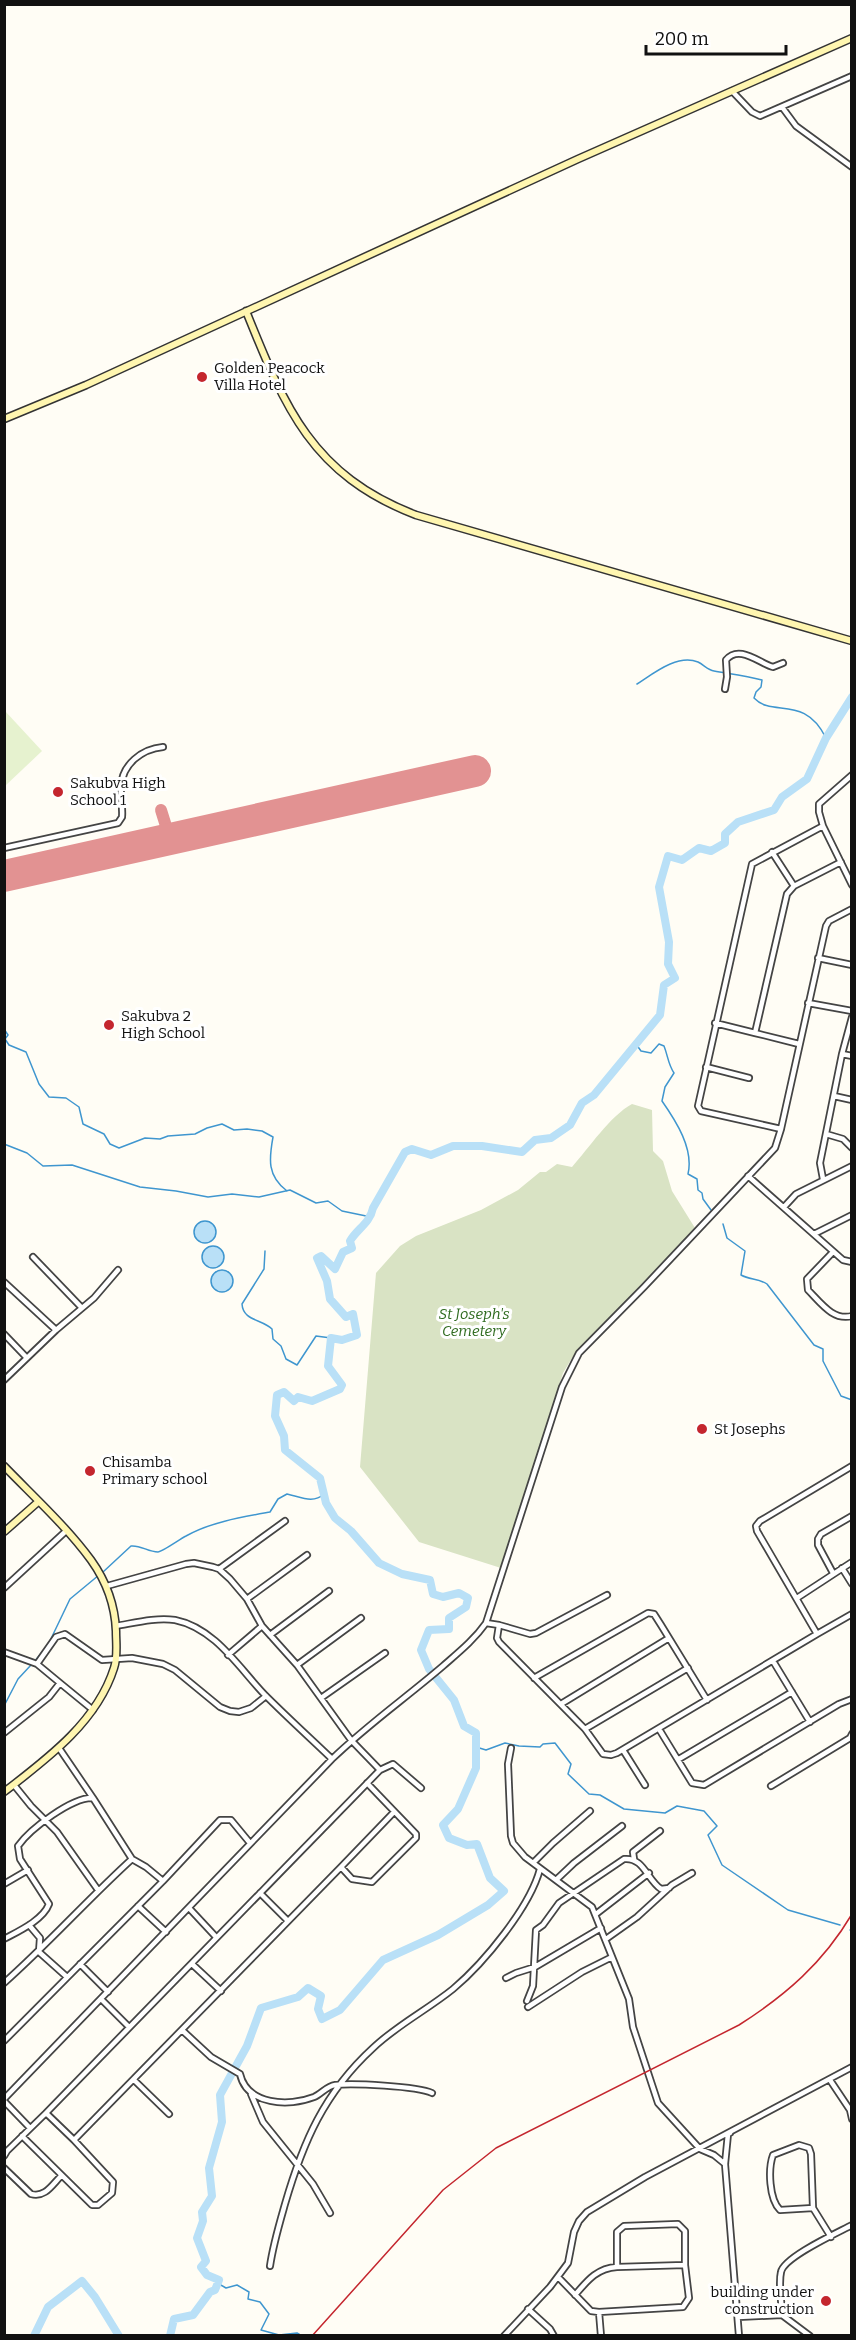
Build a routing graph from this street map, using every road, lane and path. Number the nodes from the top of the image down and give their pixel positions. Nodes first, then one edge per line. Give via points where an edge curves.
1 (852, 38) edge
2 (852, 76) edge
3 (732, 92) junction
4 (782, 107) junction
5 (852, 167) edge
6 (246, 311) junction
7 (4, 419) edge
8 (850, 641) edge
9 (783, 663) dead end
10 (725, 689) dead end
11 (163, 747) dead end
12 (852, 775) edge
13 (823, 826) junction
14 (4, 848) edge
15 (772, 852) junction
16 (841, 862) junction
17 (852, 885) edge
18 (794, 886) junction
19 (852, 909) edge
20 (818, 958) junction
21 (852, 965) edge
22 (808, 1003) junction
23 (852, 1011) edge
24 (852, 1017) edge
25 (715, 1023) junction
26 (755, 1033) junction
27 (799, 1044) junction
28 (843, 1054) junction
29 (852, 1056) edge
30 (706, 1067) junction
31 (749, 1078) dead end
32 (834, 1096) junction
33 (852, 1100) edge
34 (782, 1129) junction
35 (826, 1134) junction
36 (852, 1148) edge
37 (852, 1166) edge
38 (748, 1176) junction
39 (824, 1179) junction
40 (784, 1207) junction
41 (852, 1215) edge
42 (814, 1234) junction
43 (833, 1252) junction
44 (33, 1257) dead end
45 (852, 1262) edge
46 (118, 1270) dead end
47 (4, 1282) edge
48 (82, 1308) junction
49 (852, 1316) edge
50 (56, 1330) junction
51 (4, 1334) edge
52 (27, 1358) junction
53 (4, 1380) edge
54 (852, 1466) edge
55 (6, 1470) edge
56 (38, 1502) junction
57 (852, 1516) edge
58 (285, 1521) dead end
59 (66, 1531) junction
60 (4, 1532) edge
61 (307, 1555) dead end
62 (852, 1562) edge
63 (842, 1568) junction
64 (219, 1569) junction
65 (833, 1573) junction
66 (852, 1584) edge
67 (107, 1586) junction
68 (4, 1588) edge
69 (329, 1591) dead end
70 (608, 1595) dead end
71 (797, 1598) junction
72 (247, 1599) junction
73 (852, 1614) edge
74 (361, 1618) dead end
75 (486, 1623) junction
76 (116, 1626) junction
77 (262, 1626) junction
78 (499, 1626) junction
79 (270, 1635) junction
80 (817, 1635) junction
81 (669, 1638) junction
82 (4, 1652) edge
83 (385, 1653) dead end
84 (228, 1655) junction
85 (116, 1658) junction
86 (773, 1661) junction
87 (33, 1663) junction
88 (297, 1665) junction
89 (688, 1668) junction
90 (534, 1678) junction
91 (60, 1683) junction
92 (792, 1692) junction
93 (266, 1696) junction
94 (321, 1698) junction
95 (852, 1699) edge
96 (707, 1700) junction
97 (561, 1704) junction
98 (93, 1710) junction
99 (810, 1722) junction
100 (585, 1729) junction
101 (659, 1729) junction
102 (4, 1733) edge
103 (852, 1734) edge
104 (351, 1740) junction
105 (59, 1748) junction
106 (510, 1748) dead end
107 (623, 1750) junction
108 (332, 1759) junction
109 (679, 1759) junction
110 (380, 1770) junction
111 (367, 1783) junction
112 (14, 1785) junction
113 (645, 1785) dead end
114 (771, 1786) dead end
115 (421, 1788) dead end
116 (4, 1792) edge
117 (93, 1798) junction
118 (590, 1811) dead end
119 (394, 1812) junction
120 (47, 1821) junction
121 (622, 1826) dead end
122 (660, 1831) dead end
123 (250, 1843) junction
124 (633, 1852) junction
125 (132, 1859) junction
126 (624, 1859) junction
127 (634, 1859) junction
128 (533, 1863) junction
129 (341, 1867) junction
130 (540, 1869) junction
131 (28, 1870) junction
132 (649, 1873) junction
133 (692, 1873) dead end
134 (556, 1880) junction
135 (163, 1881) junction
136 (4, 1884) edge
137 (98, 1890) junction
138 (661, 1892) junction
139 (260, 1893) junction
140 (574, 1893) junction
141 (138, 1906) junction
142 (189, 1908) junction
143 (596, 1914) junction
144 (288, 1921) junction
145 (29, 1925) junction
146 (601, 1928) junction
147 (166, 1932) junction
148 (216, 1937) junction
149 (4, 1939) edge
150 (606, 1939) junction
151 (39, 1952) junction
152 (612, 1957) junction
153 (80, 1964) junction
154 (192, 1964) junction
155 (535, 1967) junction
156 (67, 1977) junction
157 (506, 1978) dead end
158 (4, 1983) edge
159 (221, 1991) junction
160 (108, 1992) junction
161 (101, 1999) junction
162 (129, 2027) junction
163 (183, 2031) junction
164 (4, 2041) edge
165 (852, 2067) edge
166 (134, 2080) junction
167 (831, 2080) junction
168 (340, 2085) junction
169 (249, 2092) junction
170 (432, 2093) dead end
171 (4, 2100) edge
172 (46, 2113) junction
173 (169, 2114) dead end
174 (852, 2119) edge
175 (30, 2128) junction
176 (728, 2134) junction
177 (22, 2136) junction
178 (74, 2140) junction
179 (700, 2149) junction
180 (5, 2152) edge
181 (297, 2164) junction
182 (725, 2164) junction
183 (4, 2168) edge
184 (61, 2176) junction
185 (813, 2208) junction
186 (330, 2213) dead end
187 (852, 2225) edge
188 (831, 2237) junction
189 (685, 2265) junction
190 (270, 2266) dead end
191 (616, 2267) junction
192 (558, 2277) junction
193 (575, 2295) junction
194 (528, 2309) junction
195 (599, 2312) junction
196 (782, 2315) junction
197 (738, 2317) junction
198 (504, 2336) edge
199 (554, 2336) edge
200 (601, 2336) edge
201 (739, 2336) edge
202 (810, 2336) edge

1 - 3 street
2 - 4 street
3 - 4 street via 757,116
3 - 6 street
4 - 5 street via 796,126
6 - 7 street
6 - 8 street via 271,373 302,428 329,464 376,498 416,515
9 - 10 street via 773,667 738,653 729,656
11 - 14 street via 151,748 136,757 125,772 121,784 122,817 118,823
12 - 13 street via 819,804
13 - 15 street
13 - 16 street
15 - 18 street
15 - 25 street via 752,864
16 - 17 street
16 - 18 street
18 - 26 street via 787,894
19 - 20 street via 827,923
20 - 21 street
20 - 22 street
22 - 23 street
22 - 27 street
24 - 28 street
25 - 26 street
25 - 30 street
26 - 27 street
27 - 34 street
28 - 29 street
28 - 32 street
30 - 31 street
30 - 34 street via 699,1110
32 - 33 street
32 - 35 street
34 - 38 street via 775,1148
35 - 36 street via 843,1139
35 - 39 street via 820,1163
37 - 39 street
38 - 40 street
38 - 75 street via 579,1353 571,1366
39 - 40 street via 796,1194
40 - 42 street
41 - 42 street
42 - 43 street
43 - 45 street
43 - 49 street via 807,1279 806,1285 836,1317
44 - 48 street
46 - 48 street
47 - 50 street
48 - 50 street
50 - 52 street
51 - 52 street
52 - 53 street
54 - 71 street via 756,1526
55 - 56 street
56 - 59 street
56 - 60 street
57 - 65 street via 818,1539
58 - 64 street
59 - 67 street
59 - 68 street
61 - 72 street
62 - 63 street
63 - 65 street
63 - 66 street
64 - 67 street via 186,1564
64 - 72 street
65 - 71 street
67 - 76 street
69 - 79 street
70 - 78 street via 536,1633
71 - 80 street
72 - 77 street
73 - 80 street
74 - 88 street
75 - 78 street
75 - 104 street via 430,1678
76 - 84 street via 174,1620 202,1631
76 - 85 street
77 - 79 street
77 - 84 street
78 - 90 street via 499,1642
79 - 88 street
80 - 86 street
81 - 89 street
81 - 90 street via 654,1614 648,1613
81 - 97 street
82 - 87 street
83 - 94 street
84 - 93 street
85 - 87 street via 102,1660 62,1634
85 - 93 street via 163,1664 219,1707 230,1711 251,1708
85 - 98 street
86 - 92 street
86 - 96 street
87 - 91 street
88 - 94 street
89 - 96 street
89 - 100 street
90 - 97 street
91 - 98 street
91 - 102 street via 49,1697
92 - 99 street
92 - 109 street
93 - 108 street
94 - 104 street
95 - 99 street
96 - 101 street
97 - 100 street
98 - 105 street
99 - 109 street via 704,1785 692,1783
100 - 107 street via 603,1754
101 - 107 street
101 - 109 street
103 - 114 street
104 - 108 street
104 - 110 street
105 - 112 street
105 - 117 street
106 - 128 street via 511,1836
107 - 113 street
108 - 123 street
110 - 111 street
110 - 115 street via 393,1764
111 - 119 street
111 - 139 street
112 - 116 street
112 - 120 street
117 - 120 street via 67,1806
117 - 125 street
118 - 128 street
119 - 129 street
119 - 129 street via 416,1834 415,1839 372,1882 352,1879
120 - 131 street via 18,1846 20,1860
120 - 137 street
121 - 134 street
122 - 124 street
123 - 135 street via 231,1821 220,1820
123 - 142 street
124 - 126 street
124 - 127 street
125 - 135 street
125 - 137 street
126 - 127 street
126 - 140 street
127 - 132 street
128 - 130 street
129 - 144 street
130 - 134 street
130 - 168 street via 530,1897 480,1961 454,1988 371,2050
131 - 136 street
131 - 145 street via 49,1904
132 - 138 street
132 - 143 street
133 - 138 street
134 - 140 street
135 - 141 street
137 - 151 street
138 - 150 street via 637,1917
139 - 144 street
139 - 148 street
140 - 143 street
140 - 155 street via 559,1903 536,1930
141 - 147 street
141 - 153 street
142 - 147 street
142 - 148 street
143 - 146 street
144 - 159 street
145 - 149 street
145 - 151 street via 40,1938
146 - 150 street
146 - 155 street
147 - 160 street
148 - 154 street
150 - 152 street
151 - 156 street
151 - 158 street
152 - 155 street via 527,2004
152 - 179 street via 658,2103
153 - 156 street
153 - 160 street
154 - 159 street
154 - 162 street
155 - 157 street
156 - 164 street
159 - 163 street
160 - 161 street
161 - 162 street
161 - 171 street
162 - 172 street
163 - 166 street
163 - 169 street via 211,2057 240,2074
165 - 167 street
166 - 173 street
166 - 178 street
167 - 174 street
167 - 176 street
168 - 169 street via 290,2102 259,2098
168 - 170 street via 411,2087
168 - 181 street via 314,2125
169 - 181 street via 263,2122
171 - 175 street
172 - 175 street
172 - 178 street
175 - 177 street
176 - 179 street
176 - 182 street
177 - 180 street
177 - 184 street
178 - 184 street via 110,2178 114,2189 94,2206
179 - 182 street
179 - 192 street via 587,2212 574,2232 568,2263
181 - 186 street
181 - 190 street
182 - 197 street
183 - 184 street via 36,2195
185 - 185 street via 809,2148 799,2145 773,2155 774,2204 780,2210
185 - 188 street
187 - 188 street
188 - 196 street via 783,2266
189 - 191 street
189 - 191 street via 685,2231 678,2224 619,2229
189 - 195 street via 689,2298 683,2307
191 - 193 street via 597,2273
192 - 193 street
192 - 194 street
193 - 195 street via 591,2311
194 - 198 street
194 - 199 street
195 - 200 street
196 - 197 street
196 - 202 street
197 - 201 street

